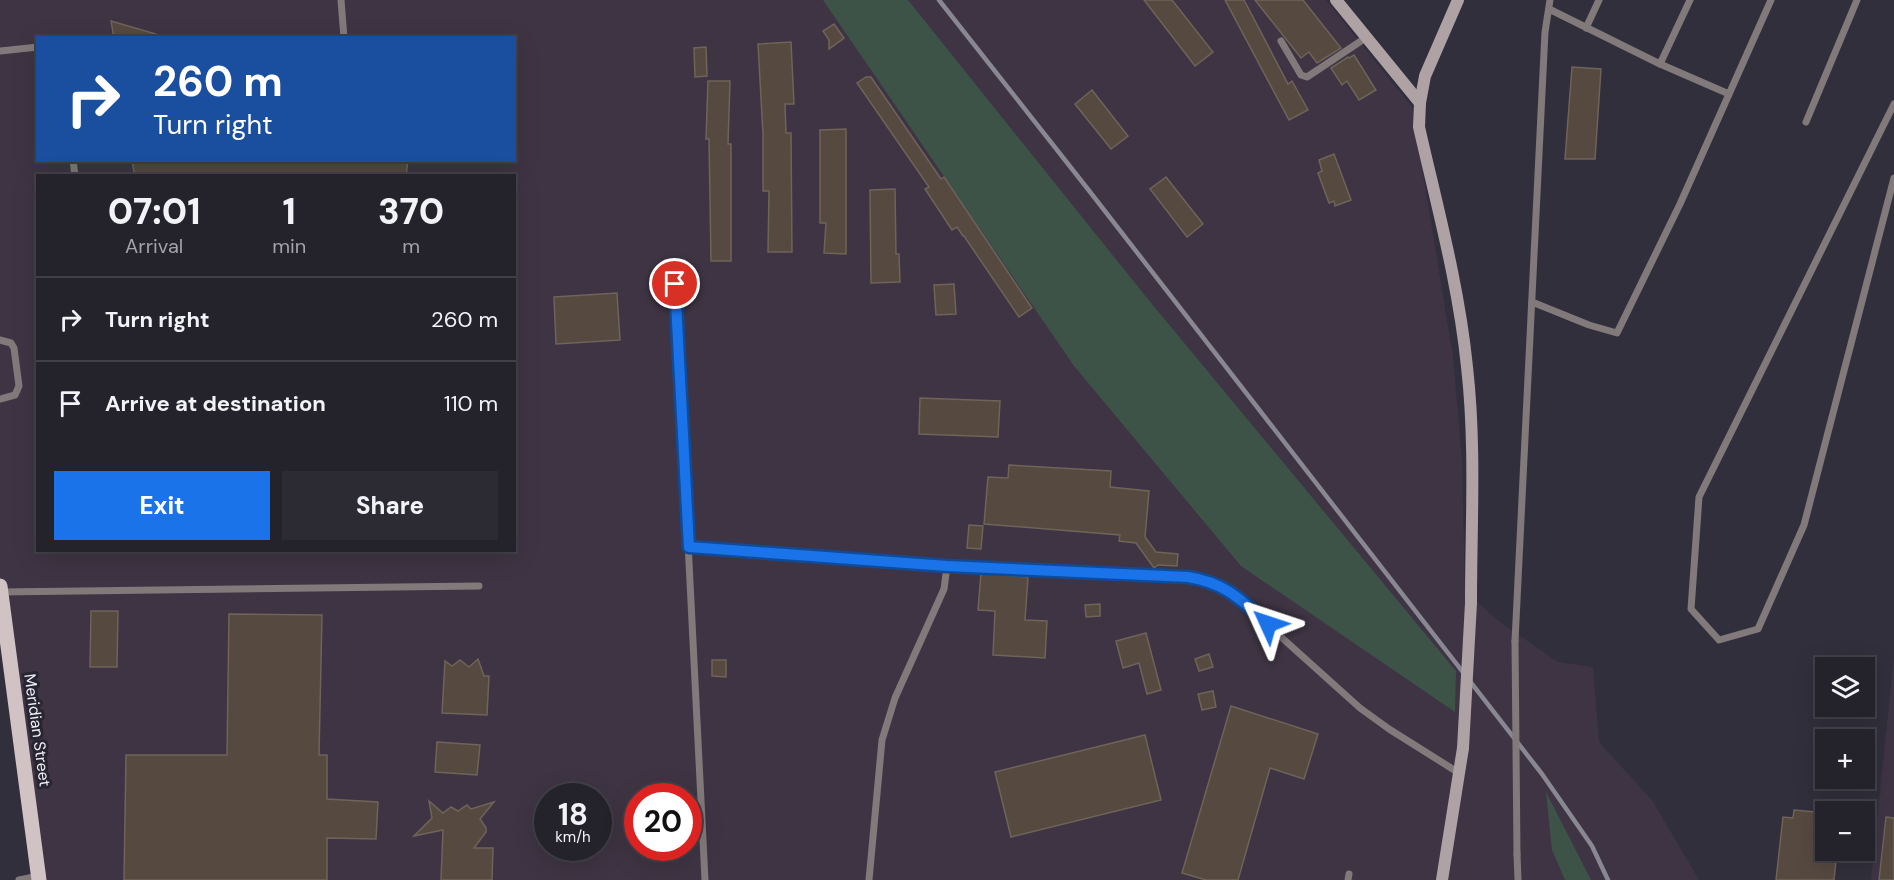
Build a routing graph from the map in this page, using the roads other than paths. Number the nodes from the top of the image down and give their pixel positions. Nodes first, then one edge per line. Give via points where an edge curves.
1 (341, 0) edge
2 (1336, 0) edge
3 (1458, 0) edge
4 (1550, 0) edge
5 (1599, 0) edge
6 (1690, 0) edge
7 (1771, 0) edge
8 (1857, 0) edge
9 (1549, 9) junction
10 (1586, 28) junction
11 (345, 36) edge
12 (1367, 37) junction
13 (1281, 41) dead end
14 (36, 47) edge
15 (0, 51) edge
16 (1660, 64) junction
17 (1729, 94) junction
18 (1420, 103) junction
19 (1894, 104) edge
20 (1806, 122) dead end
21 (1894, 178) edge
22 (675, 284) dead end
23 (1532, 302) junction
24 (0, 340) edge
25 (0, 399) edge
26 (689, 547) junction
27 (947, 566) junction
28 (478, 586) dead end
29 (1, 589) edge
30 (5, 661) edge
31 (1459, 773) junction
32 (39, 878) edge
33 (19, 880) edge
34 (705, 880) edge
35 (869, 880) edge
36 (1442, 880) edge
37 (1518, 880) edge

1 - 11 lane
2 - 12 main road
3 - 18 main road via 1425,76
4 - 9 lane
5 - 10 lane
6 - 16 lane
7 - 17 lane
8 - 20 lane
9 - 10 lane
9 - 23 lane
10 - 16 lane
12 - 13 lane via 1307,77 1301,75
12 - 18 main road
14 - 15 lane
16 - 17 lane
17 - 23 lane via 1617,333
18 - 31 main road, bridge via 1419,127 1457,300 1471,405 1471,603
19 - 21 lane via 1699,497 1691,609 1719,639 1758,629 1804,525
22 - 26 lane
23 - 37 lane, bridge via 1515,641
24 - 25 lane via 14,348 19,386 15,395
26 - 27 lane
26 - 34 lane
27 - 31 lane via 1209,580 1232,593 1360,708
27 - 35 lane via 944,589 895,698 882,740
28 - 29 lane
29 - 30 main road, Meridian Street
30 - 32 main road, Meridian Street
31 - 36 main road
32 - 33 lane

